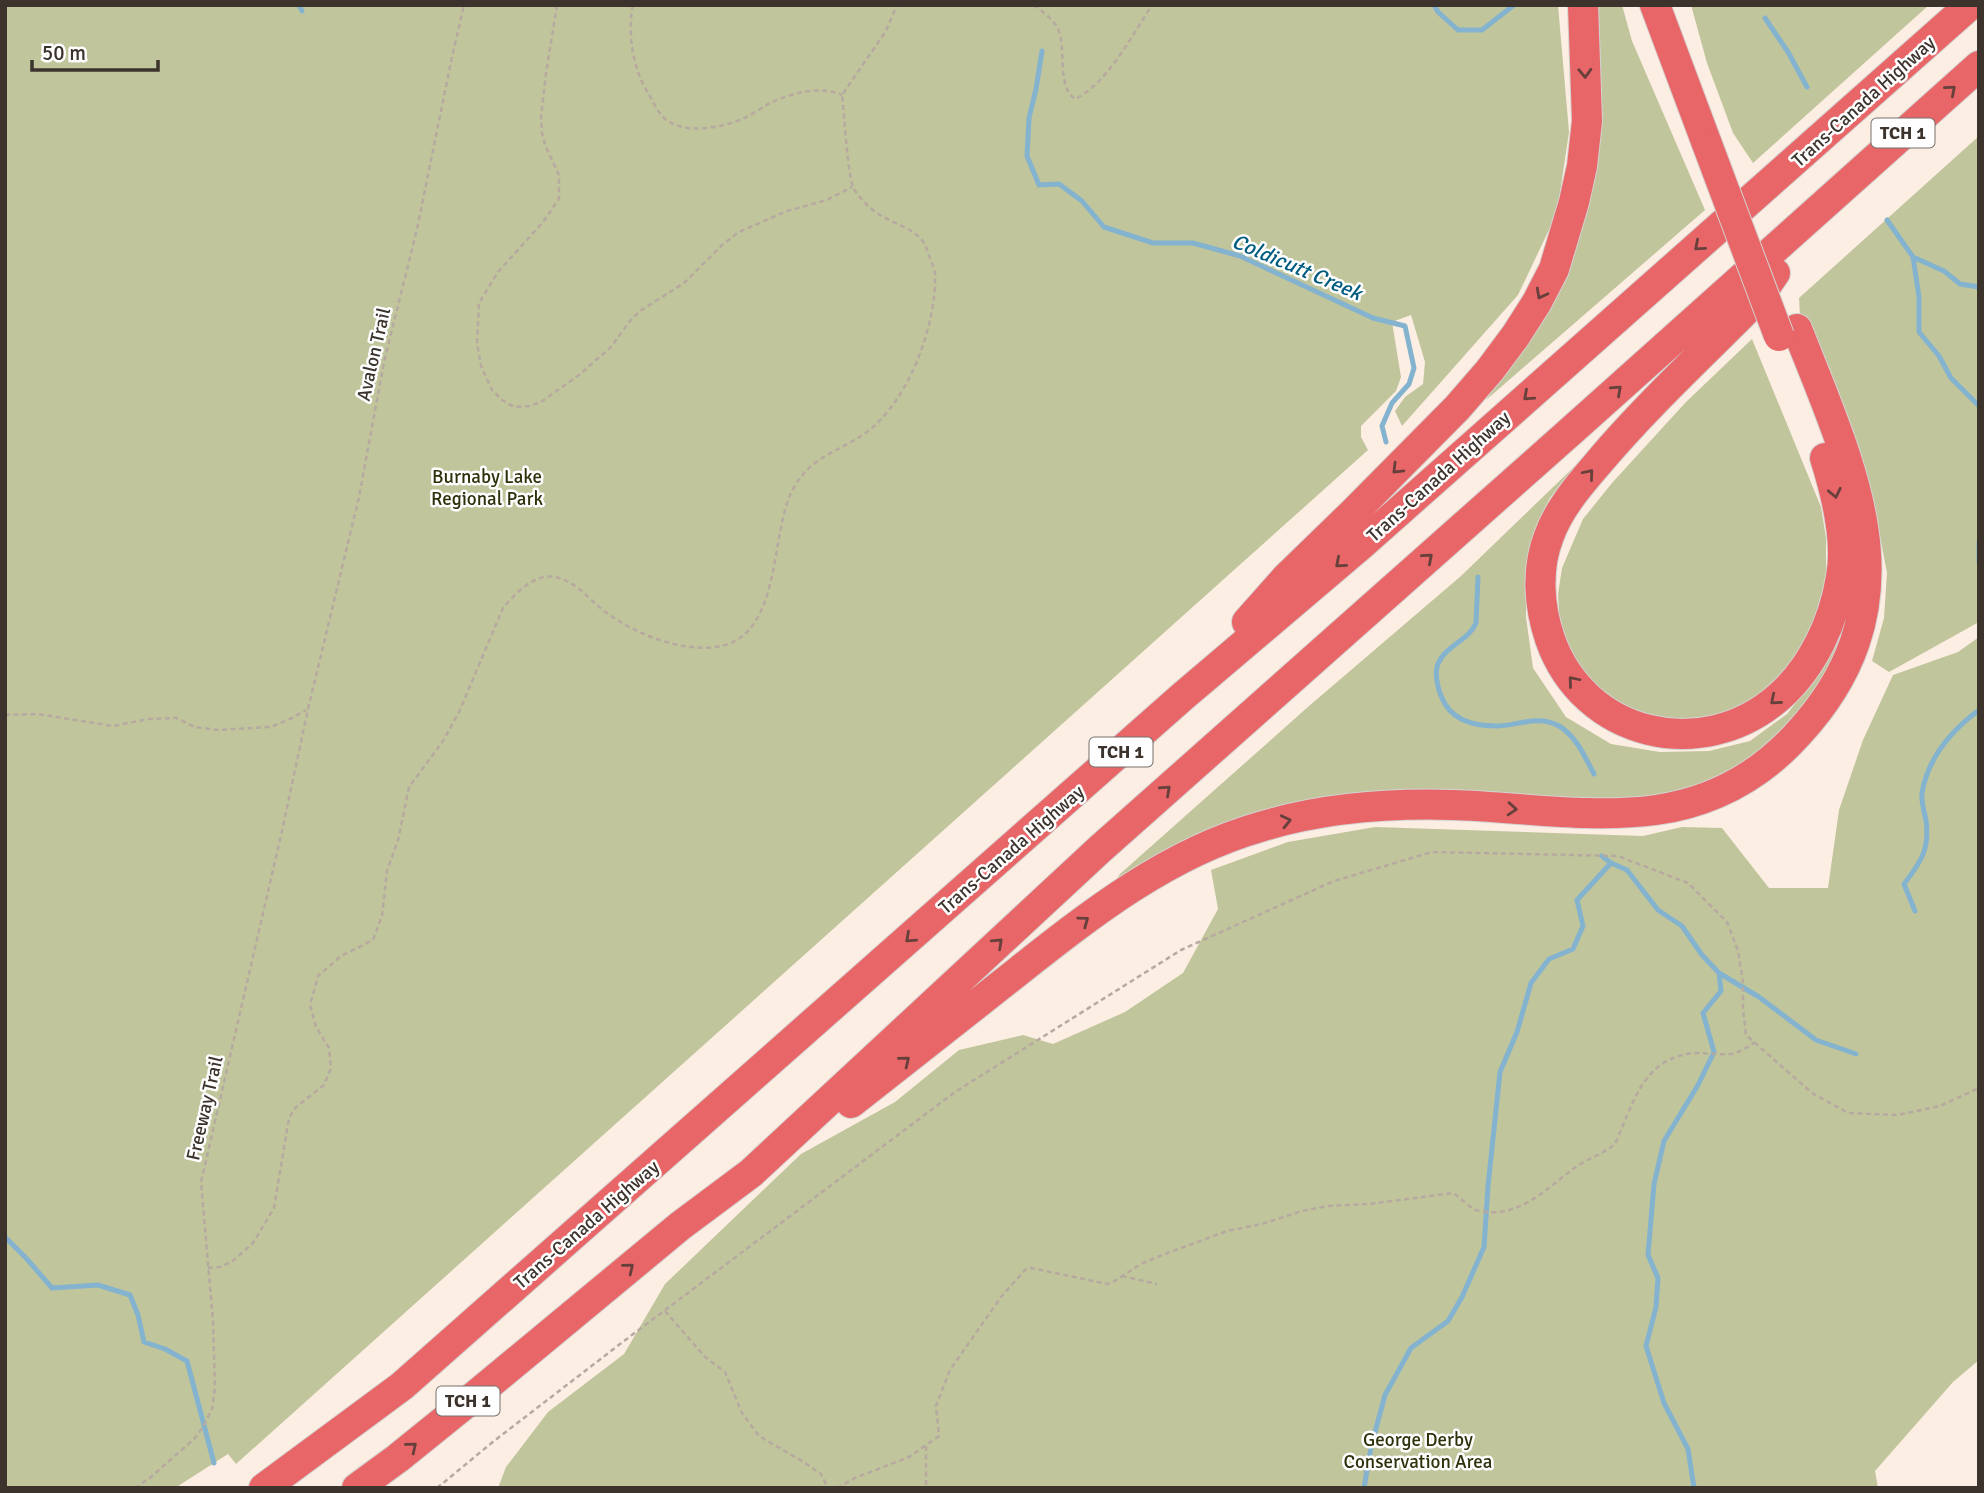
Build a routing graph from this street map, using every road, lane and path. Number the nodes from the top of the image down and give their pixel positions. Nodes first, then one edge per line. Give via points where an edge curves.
1 (464, 5) edge
2 (557, 5) edge
3 (633, 5) edge
4 (897, 5) edge
5 (1034, 5) edge
6 (1152, 5) edge
7 (1583, 5) edge
8 (1655, 5) edge
9 (1676, 5) edge
10 (1970, 5) edge
11 (1979, 66) edge
12 (842, 95) junction
13 (1716, 140) junction
14 (852, 187) junction
15 (1828, 201) junction
16 (1788, 332) junction
17 (1182, 698) junction
18 (308, 709) junction
19 (5, 715) edge
20 (1755, 1042) junction
21 (1979, 1088) edge
22 (751, 1172) junction
23 (208, 1268) junction
24 (1122, 1276) junction
25 (1157, 1284) dead end
26 (665, 1311) junction
27 (926, 1446) junction
28 (135, 1488) edge
29 (264, 1488) edge
30 (357, 1488) edge
31 (437, 1488) edge
32 (828, 1488) edge
33 (837, 1488) edge
34 (926, 1488) edge

1 - 18 path, Avalon Trail via 384,362 359,497
2 - 14 path via 541,118 545,145 559,175 559,199 498,272 479,303 481,366 502,400 514,407 541,402 579,375 611,347 640,312 684,283 739,232
3 - 12 path via 629,36 643,85 663,118 676,125 690,129 742,119 802,92 832,90
4 - 12 path via 886,31
5 - 6 path via 1059,31 1065,86 1075,99 1110,68
7 -> 17 highway via 1587,121 1582,166 1554,270 1537,302 1457,408 1286,578
8 - 13 highway
9 - 13 highway
10 -> 17 highway, Trans-Canada Highway / TCH 1
15 -> 11 highway, TCH 1
12 - 14 path
13 - 16 highway
14 - 23 path via 867,205 923,242 935,271 922,349 895,403 863,435 820,458 793,488 764,601 752,627 734,642 688,646 631,630 567,580 554,577 525,586 503,608 459,712 409,787 373,940 341,956 318,976 310,1005 329,1048 331,1068 324,1086 289,1118 274,1208 253,1243 234,1261
16 -> 15 highway via 1840,517 1842,575 1825,631 1815,653 1780,696 1740,722 1681,734 1616,719 1577,686 1552,646 1541,605 1548,537 1583,481 1757,299
22 -> 15 highway, TCH 1 via 1100,849
22 -> 16 highway via 800,1144 1055,942 1119,896 1200,849 1259,827 1384,805 1603,813 1655,810 1699,801 1759,771 1814,718 1844,672 1864,609 1867,568 1866,534 1848,461
17 -> 29 highway, Trans-Canada Highway / TCH 1 via 412,1377
18 - 19 path via 271,726 218,730 176,718 113,726 38,714
18 - 23 path, Freeway Trail via 201,1182
20 - 21 path via 1812,1093 1848,1112 1898,1115 1940,1105
20 - 24 path via 1733,1054 1690,1053 1662,1062 1647,1075 1615,1144 1511,1211 1479,1211 1453,1193 1328,1206 1227,1231 1157,1257
20 - 26 path via 1746,1035 1738,951 1727,922 1688,883 1618,856 1432,852 1334,881 1181,950 955,1092
30 -> 22 highway, TCH 1
23 - 28 path, Freeway Trail via 215,1387 212,1409 194,1439
24 - 25 path
24 - 27 path via 1107,1284 1025,1270 950,1370 936,1406 939,1436
26 - 31 path
26 - 32 path via 705,1357 725,1372 742,1413 759,1436 821,1474
27 - 33 path
27 - 34 path

